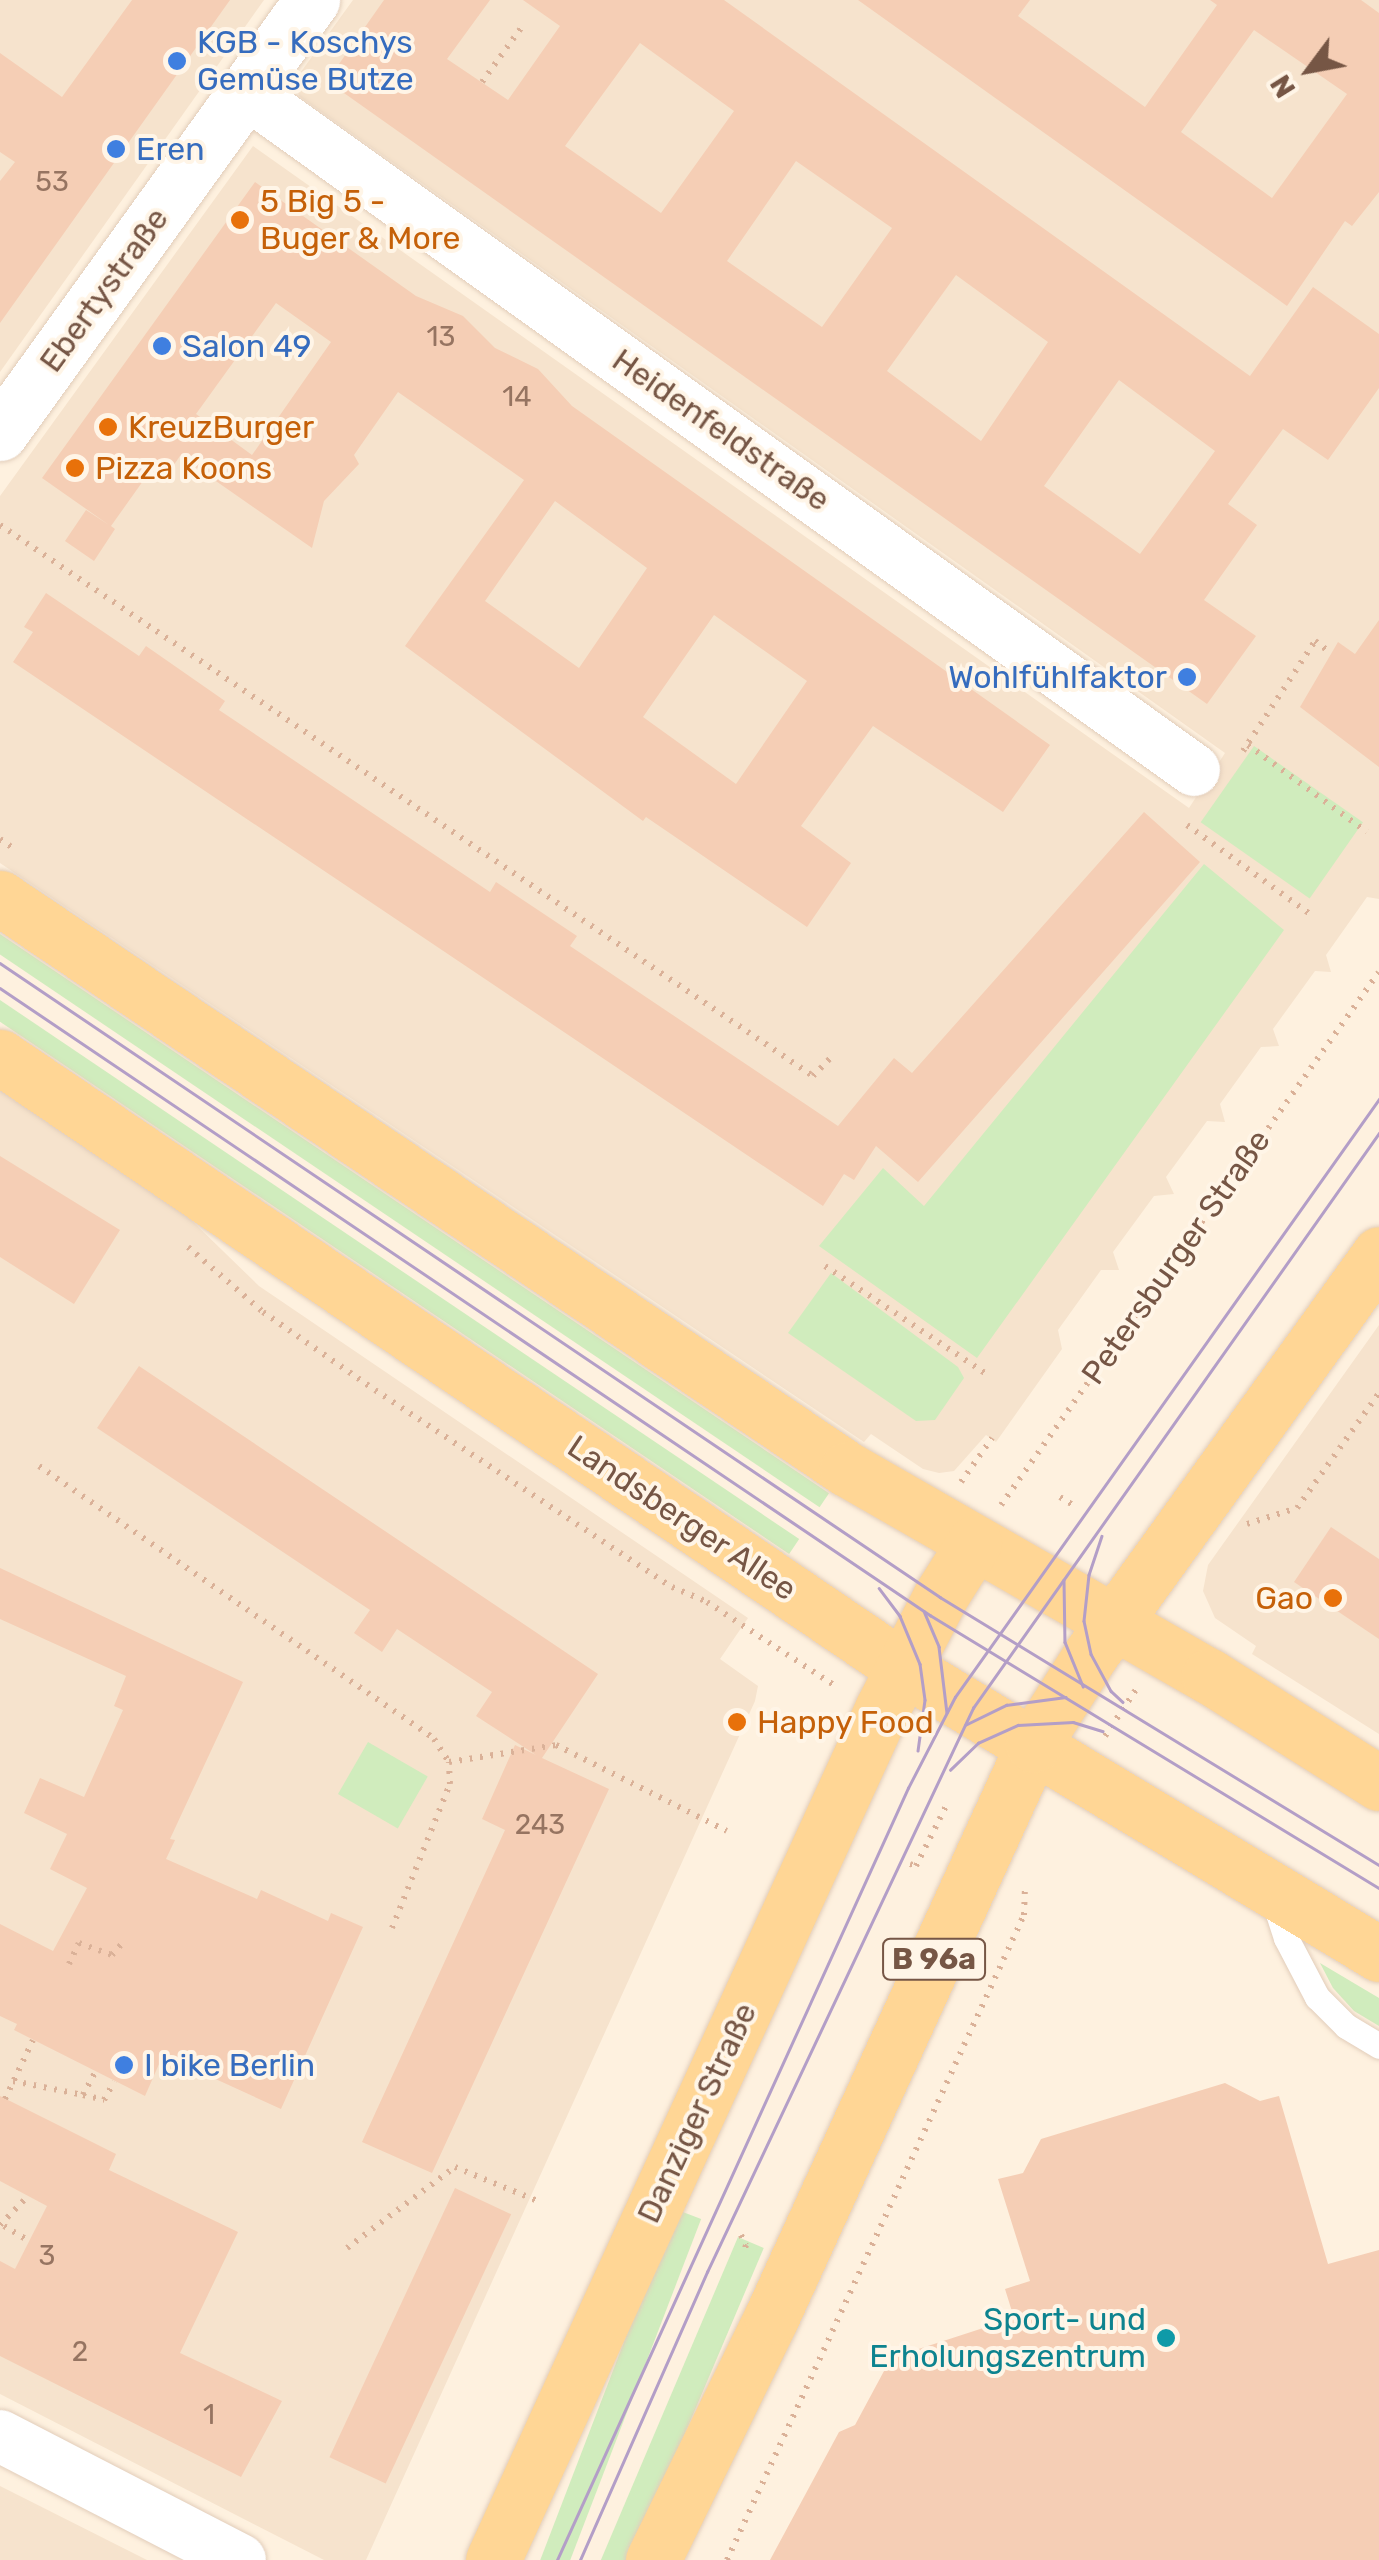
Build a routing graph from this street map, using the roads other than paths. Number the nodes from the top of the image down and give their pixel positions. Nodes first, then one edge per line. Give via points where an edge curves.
1 (312, 0) edge
2 (247, 92) junction
3 (0, 433) edge
4 (1194, 770) dead end
5 (0, 898) edge
6 (0, 1057) edge
7 (1379, 1254) edge
8 (974, 1543) junction
9 (1115, 1622) junction
10 (902, 1667) junction
11 (1033, 1744) junction
12 (1379, 1783) edge
13 (1270, 1888) junction
14 (1379, 1954) edge
15 (1379, 2046) edge
16 (0, 2436) edge
17 (240, 2560) edge
18 (493, 2560) edge
19 (653, 2560) edge

1 - 2 street, Ebertystraße
2 - 3 street, Ebertystraße
2 - 4 street, Heidenfeldstraße
5 - 8 main road via 846,1469
6 - 10 main road, Landsberger Allee
7 - 9 main road, B 96a
8 - 9 main road
8 - 10 main road, Danziger Straße
9 - 11 main road, B 96a
9 - 12 main road
10 - 11 main road, Landsberger Allee
10 - 18 main road, Danziger Straße
11 - 13 main road, Landsberger Allee
11 - 19 main road, B 96a
13 - 14 main road, Landsberger Allee
13 - 15 lane via 1286,1938 1318,1997 1346,2026
16 - 17 street

